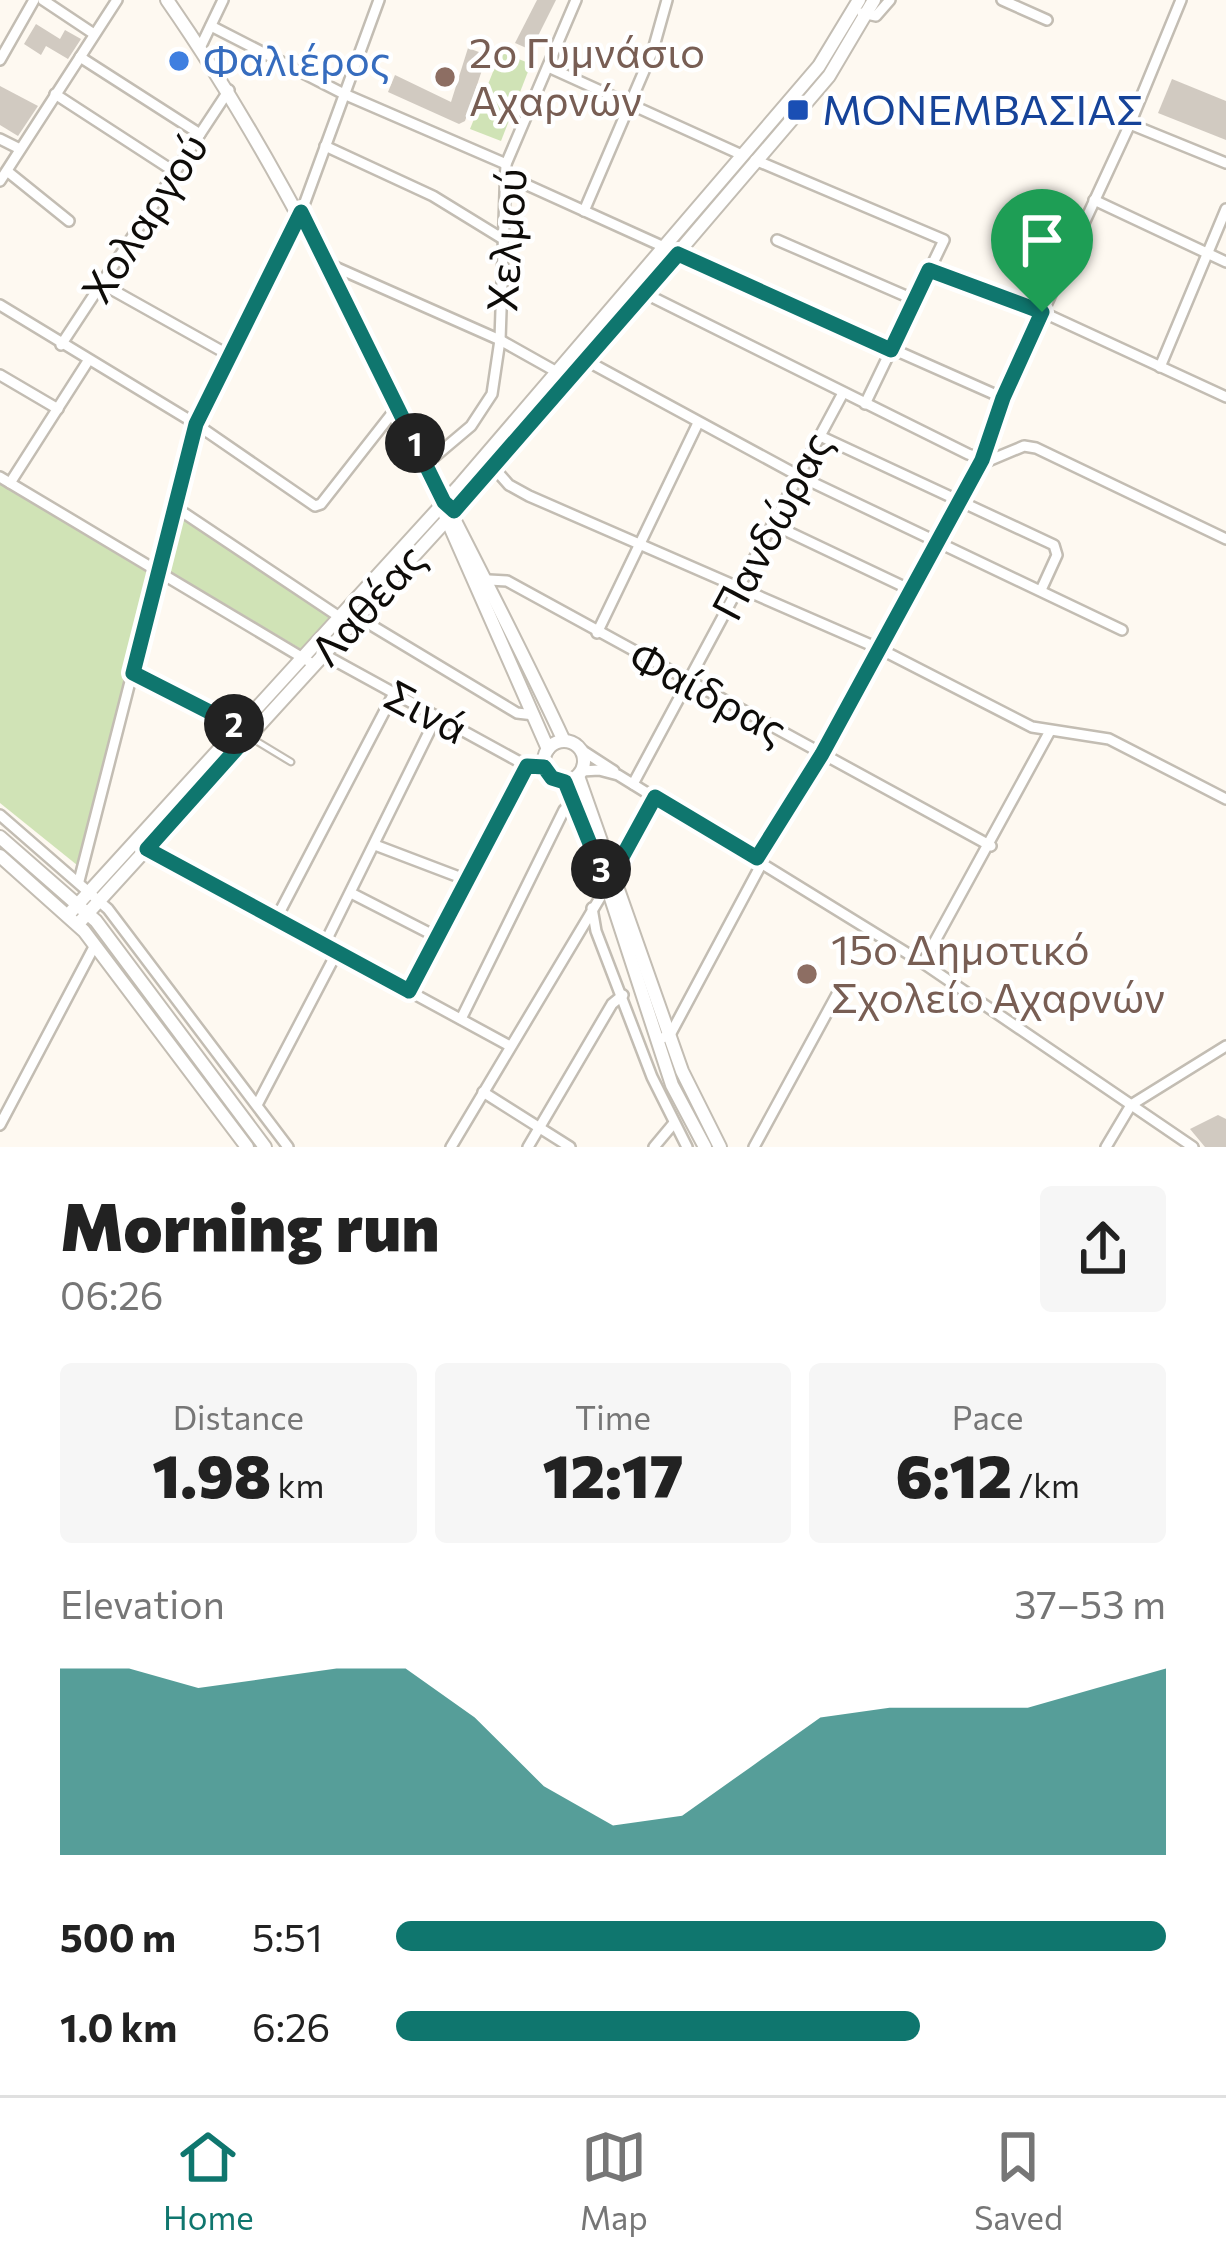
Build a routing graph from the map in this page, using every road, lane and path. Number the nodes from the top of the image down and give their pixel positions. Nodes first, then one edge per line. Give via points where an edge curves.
1 (34, 0) edge
2 (43, 0) edge
3 (117, 0) edge
4 (167, 0) edge
5 (224, 0) edge
6 (379, 0) edge
7 (576, 0) edge
8 (874, 0) edge
9 (890, 0) edge
10 (1002, 0) edge
11 (1181, 0) edge
12 (664, 2) edge
13 (860, 8) edge
14 (1047, 20) dead end
15 (211, 26) junction
16 (94, 34) junction
17 (200, 48) junction
18 (80, 57) junction
19 (0, 60) edge
20 (548, 67) junction
21 (229, 90) junction
22 (55, 94) junction
23 (344, 94) junction
24 (629, 103) junction
25 (1130, 124) junction
26 (200, 134) junction
27 (0, 139) edge
28 (325, 146) junction
29 (20, 149) junction
30 (749, 158) junction
31 (1226, 164) edge
32 (506, 170) junction
33 (175, 172) junction
34 (3, 176) edge
35 (1094, 200) junction
36 (1226, 209) edge
37 (584, 211) junction
38 (301, 212) junction
39 (69, 221) dead end
40 (503, 239) junction
41 (777, 240) dead end
42 (664, 247) junction
43 (1206, 252) junction
44 (678, 254) junction
45 (1226, 262) edge
46 (326, 263) junction
47 (929, 270) junction
48 (102, 284) junction
49 (644, 293) junction
50 (915, 300) junction
51 (0, 305) edge
52 (1042, 312) junction
53 (500, 340) junction
54 (61, 345) junction
55 (891, 350) junction
56 (227, 354) junction
57 (88, 361) junction
58 (587, 361) junction
59 (1160, 367) junction
60 (557, 372) junction
61 (0, 375) edge
62 (842, 394) junction
63 (1003, 398) junction
64 (1226, 398) edge
65 (865, 404) junction
66 (397, 407) junction
67 (58, 409) junction
68 (698, 423) junction
69 (196, 424) junction
70 (820, 436) junction
71 (982, 460) junction
72 (426, 464) junction
73 (494, 468) junction
74 (800, 476) junction
75 (5, 480) edge
76 (961, 499) junction
77 (175, 507) junction
78 (448, 511) junction
79 (774, 525) junction
80 (1226, 538) edge
81 (938, 543) junction
82 (639, 545) junction
83 (159, 572) junction
84 (489, 580) junction
85 (740, 586) junction
86 (1041, 590) junction
87 (913, 591) junction
88 (348, 617) junction
89 (1122, 630) dead end
90 (597, 634) junction
91 (880, 649) junction
92 (312, 656) junction
93 (133, 673) junction
94 (689, 683) junction
95 (393, 695) junction
96 (535, 715) junction
97 (436, 718) junction
98 (1050, 731) junction
99 (244, 732) junction
100 (564, 741) junction
101 (548, 748) junction
102 (580, 749) junction
103 (822, 754) junction
104 (291, 762) dead end
105 (527, 766) junction
106 (544, 767) junction
107 (575, 776) junction
108 (618, 776) junction
109 (633, 784) junction
110 (655, 797) junction
111 (1226, 799) edge
112 (573, 802) junction
113 (0, 815) edge
114 (0, 837) edge
115 (375, 845) junction
116 (991, 846) junction
117 (147, 849) junction
118 (0, 856) edge
119 (760, 860) junction
120 (607, 868) junction
121 (467, 880) junction
122 (607, 886) junction
123 (90, 890) junction
124 (351, 892) junction
125 (592, 908) junction
126 (78, 914) junction
127 (274, 921) junction
128 (437, 937) junction
129 (95, 945) junction
130 (323, 947) junction
131 (336, 954) junction
132 (923, 963) junction
133 (841, 987) dead end
134 (409, 991) junction
135 (622, 995) junction
136 (460, 1019) junction
137 (663, 1037) junction
138 (510, 1046) junction
139 (1226, 1046) edge
140 (483, 1092) junction
141 (257, 1105) junction
142 (1131, 1105) junction
143 (674, 1123) junction
144 (0, 1125) edge
145 (539, 1128) junction
146 (247, 1147) edge
147 (265, 1147) edge
148 (289, 1147) edge
149 (451, 1147) edge
150 (528, 1147) edge
151 (570, 1147) edge
152 (654, 1147) edge
153 (687, 1147) edge
154 (705, 1147) edge
155 (721, 1147) edge
156 (754, 1147) edge
157 (1106, 1147) edge
158 (1193, 1147) edge

1 - 19 street
2 - 16 street
3 - 16 street
4 - 17 street
5 - 15 street
6 - 23 street
7 - 20 street, Χελμού
8 - 13 street, Λαθέας
9 - 13 street via 876,16
10 - 14 street
11 - 25 street
12 - 24 street
13 - 30 street, Λαθέας
15 - 17 street
15 - 23 street
16 - 18 street
17 - 21 street
18 - 22 street
18 - 26 street
20 - 24 street
20 - 32 street, Χελμού
21 - 26 street, Χολαργού
21 - 38 street
22 - 29 street
22 - 33 street
23 - 28 street
23 - 32 street
24 - 30 street
24 - 37 street
25 - 31 street
25 - 35 street
26 - 33 street, Χολαργού
27 - 29 street
28 - 38 street
28 - 40 street
29 - 34 street
30 - 42 street, Λαθέας
30 - 44 street, Λαθέας
30 - 47 street, Πανδώρας via 944,240
32 - 37 street
32 - 40 street, Χελμού
33 - 48 street, Χολαργού
34 - 39 street
35 - 43 street
35 - 52 street
36 - 43 street
37 - 42 street
38 - 46 street
38 - 56 street
40 - 53 street, Χελμού
41 - 50 street
42 - 60 street, Λαθέας
43 - 45 street
43 - 59 street
44 - 49 street, Λαθέας
44 - 55 street
46 - 53 street
46 - 66 street
47 - 50 street, Πανδώρας
47 - 52 street
48 - 54 street, Χολαργού
48 - 56 street
49 - 58 street, Λαθέας
49 - 62 street
50 - 55 street, Πανδώρας
51 - 54 street
52 - 59 street
52 - 63 street
53 - 60 street
53 - 72 street, Χελμού via 483,412
54 - 57 street
55 - 63 street
55 - 65 street, Πανδώρας
56 - 69 street
57 - 67 street, Χολαργού
57 - 69 street
58 - 68 street
58 - 73 street, Λαθέας
59 - 64 street
60 - 78 street, Λαθέας
61 - 67 street
62 - 65 street
62 - 70 street, Πανδώρας
63 - 71 street
65 - 71 street
66 - 69 street via 321,505 308,505
66 - 72 street
67 - 75 street, Χολαργού
68 - 74 street
68 - 82 street
69 - 77 street
70 - 74 street, Πανδώρας
70 - 76 street
71 - 76 street
71 - 80 street via 1036,448
72 - 78 street
73 - 78 street, Λαθέας
73 - 82 street via 509,485
74 - 79 street, Πανδώρας
74 - 81 street
75 - 83 street, Σινά
76 - 81 street
76 - 86 street via 1054,544
77 - 83 street
77 - 88 street
78 - 84 street
78 - 88 street, Λαθέας
78 - 96 street
79 - 85 street, Πανδώρας
79 - 87 street
81 - 86 street
81 - 87 street
82 - 85 street
82 - 90 street
83 - 92 street, Σινά
83 - 93 street
84 - 90 street, Φαίδρας via 506,581
84 - 100 street
85 - 91 street
85 - 94 street, Πανδώρας
86 - 89 street
87 - 91 street
88 - 92 street, Λαθέας
88 - 96 street
90 - 94 street, Φαίδρας
91 - 98 street
91 - 103 street
92 - 95 street, Σινά
92 - 99 street, Λαθέας
93 - 99 street
93 - 123 street
94 - 103 street, Φαίδρας
94 - 109 street, Πανδώρας
95 - 97 street, Σινά
95 - 127 street
96 - 101 street
97 - 105 street, Σινά
97 - 115 street
98 - 111 street via 1109,739
98 - 116 street
99 - 104 lane
99 - 117 street, Λαθέας
99 - 123 street, Λαθέας
100 - 101 street
100 - 102 street
101 - 106 street
102 - 107 street
102 - 108 street
103 - 116 street, Φαίδρας
103 - 119 street
105 - 106 street, Σινά
105 - 121 street
106 - 107 street via 552,778
107 - 108 street
107 - 112 street
107 - 120 street
108 - 109 street
109 - 110 street
110 - 119 street
110 - 120 street
112 - 120 street
112 - 136 street
113 - 123 street
114 - 126 street
115 - 121 street
115 - 124 street
116 - 132 street
117 - 123 street, Λαθέας
117 - 127 street
118 - 126 street
119 - 132 street
119 - 137 street
120 - 122 street
120 - 137 street
121 - 128 street
122 - 125 street
122 - 137 street
123 - 126 street, Λαθέας
123 - 141 street
124 - 128 street
124 - 130 street
125 - 135 street
125 - 138 street
126 - 129 street
126 - 147 street
127 - 130 street
128 - 134 street
129 - 144 street
129 - 146 street
130 - 131 street
131 - 134 street
131 - 141 street
132 - 142 street
133 - 156 street
134 - 136 street
135 - 143 street
135 - 145 street
136 - 138 street
137 - 154 street via 672,1085
137 - 155 street
138 - 140 street
139 - 142 street
140 - 145 street
140 - 149 street
141 - 148 street
142 - 157 street
142 - 158 street
143 - 152 street
143 - 153 street
145 - 150 street
145 - 151 street

